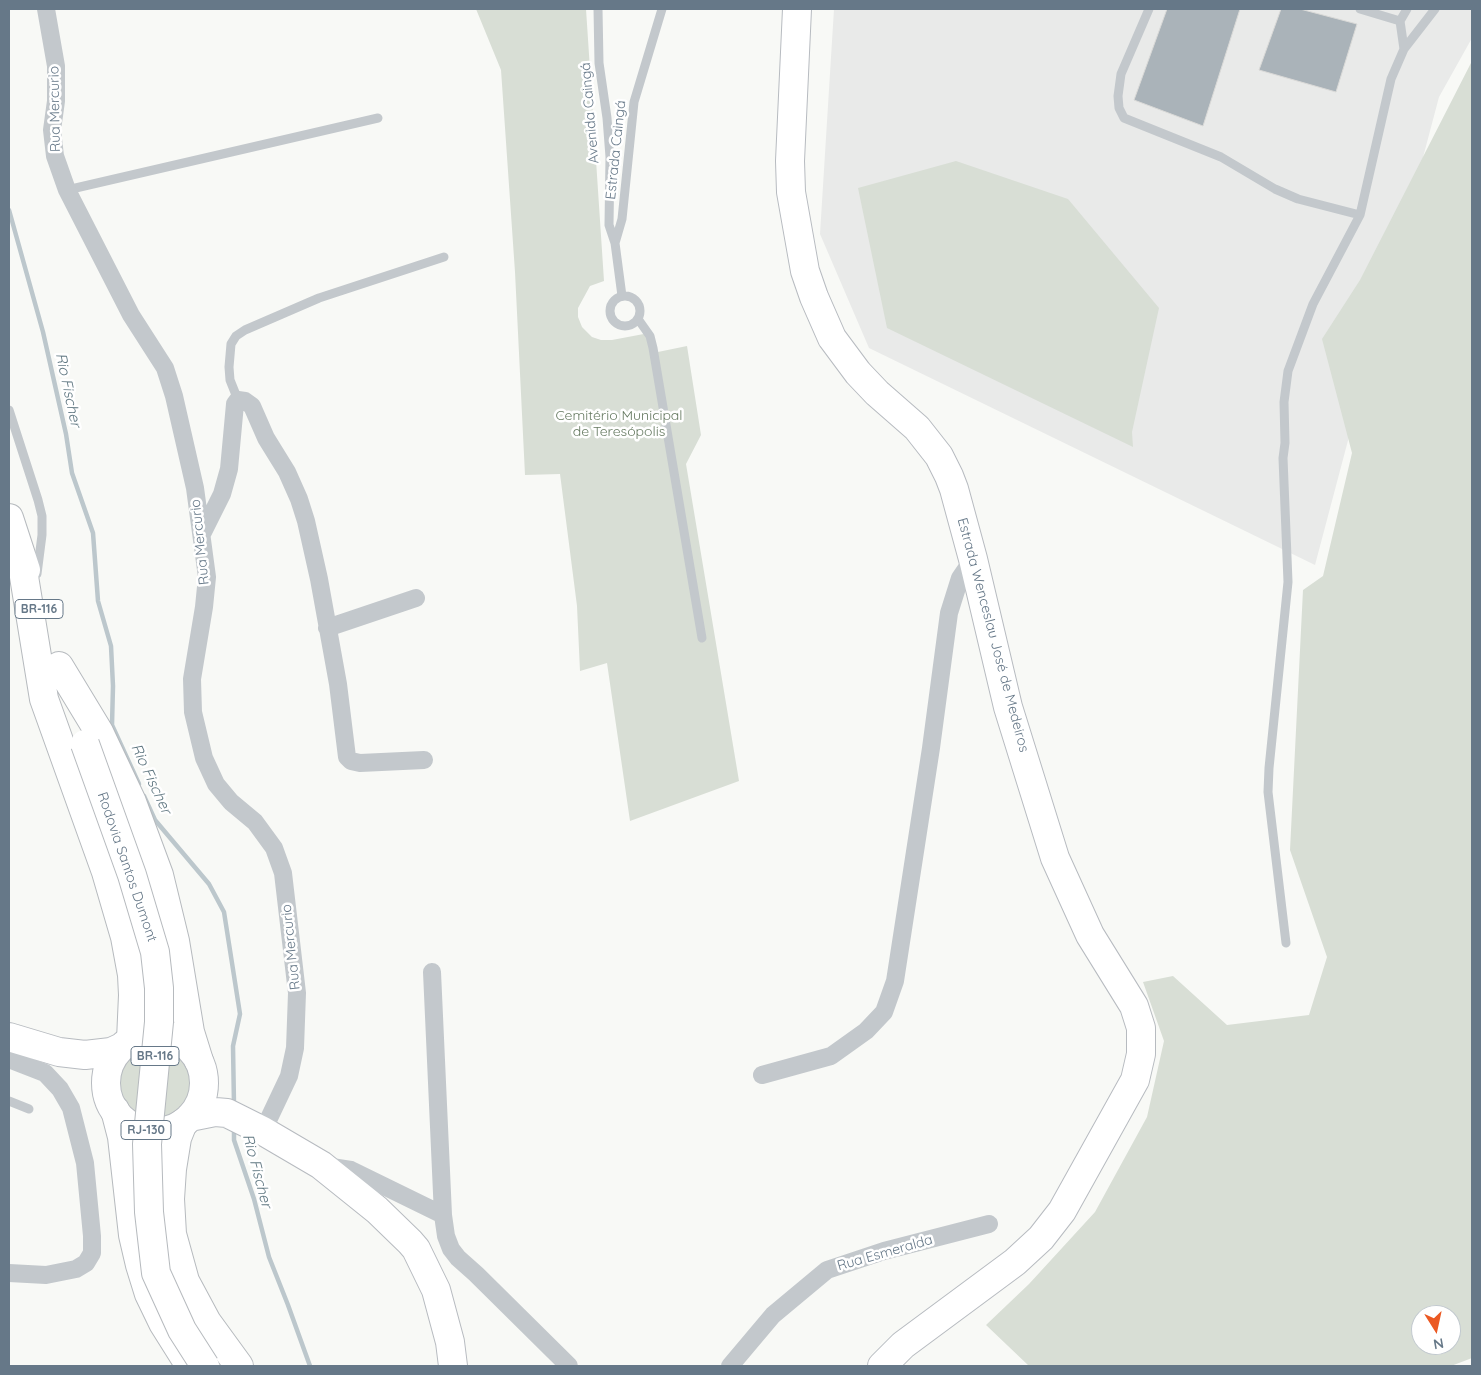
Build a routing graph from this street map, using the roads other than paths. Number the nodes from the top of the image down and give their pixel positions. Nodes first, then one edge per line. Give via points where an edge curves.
1 (46, 9) edge
2 (598, 9) edge
3 (662, 9) edge
4 (797, 9) edge
5 (1149, 9) edge
6 (1360, 9) edge
7 (1407, 9) edge
8 (1435, 9) edge
9 (1400, 21) junction
10 (1404, 49) junction
11 (378, 118) dead end
12 (67, 190) junction
13 (1360, 215) junction
14 (615, 243) junction
15 (444, 258) dead end
16 (622, 296) junction
17 (638, 319) junction
18 (238, 400) junction
19 (9, 410) edge
20 (9, 518) edge
21 (202, 534) junction
22 (20, 552) junction
23 (973, 559) junction
24 (34, 594) junction
25 (416, 598) dead end
26 (327, 628) junction
27 (702, 638) dead end
28 (60, 666) junction
29 (424, 760) dead end
30 (1286, 944) dead end
31 (432, 972) dead end
32 (9, 1037) edge
33 (127, 1043) junction
34 (59, 1052) junction
35 (9, 1059) edge
36 (202, 1068) junction
37 (762, 1075) dead end
38 (111, 1100) junction
39 (9, 1101) edge
40 (29, 1109) dead end
41 (186, 1120) junction
42 (243, 1121) junction
43 (321, 1165) junction
44 (443, 1215) junction
45 (989, 1224) dead end
46 (9, 1273) edge
47 (191, 1366) edge
48 (205, 1366) edge
49 (239, 1366) edge
50 (453, 1366) edge
51 (569, 1366) edge
52 (730, 1366) edge
53 (882, 1366) edge

1 - 12 street, Rua Mercurio via 56,66 52,130 55,156
2 - 14 lane, Avenida Caingá via 598,63 610,157 609,225
3 - 14 lane, Estrada Caingá via 634,102 622,219
4 - 23 main road, Estrada Wenceslau José de Medeiros via 790,184 805,271 832,338 858,374 917,428 939,456 954,488
5 - 13 lane via 1121,74 1118,96 1124,118 1221,157 1275,189
6 - 9 lane
7 - 9 lane
8 - 10 lane
9 - 10 lane
10 - 13 lane via 1391,79
11 - 12 lane
12 - 21 street, Rua Mercurio via 131,315 165,368 195,488
13 - 30 lane via 1313,304 1288,371 1284,402 1288,582 1268,792
14 - 16 lane, Estrada Caingá
15 - 18 lane via 319,298 236,336 231,344 229,367
16 - 17 lane via 631,296 638,302
16 - 17 lane via 614,299 610,316 623,326 632,325
17 - 27 lane via 650,336 653,348
18 - 21 street via 233,410 228,469 222,494
18 - 26 street via 252,406 299,498
19 - 24 lane via 42,516
20 - 22 main road, Rodovia Santos Dumont / BR-116
21 - 42 street, Rua Mercurio via 207,577 192,679 193,712 204,758 216,784 255,822 274,848 283,873 296,983 295,1048 289,1076
22 - 24 main road, Rodovia Santos Dumont / BR-116
22 - 33 main road via 44,699 106,872 125,937 133,995
23 - 37 street via 960,578 949,613 895,981 884,1012 866,1031 831,1056
23 - 53 main road, Estrada Wenceslau José de Medeiros via 1008,707 1055,858 1090,935 1134,1006 1141,1028 1142,1054 1135,1080 1062,1210 1041,1238 1015,1262 904,1345
24 - 28 main road, Rodovia Santos Dumont / BR-116
25 - 26 street
26 - 29 street via 347,757 360,763
28 - 36 main road via 99,732 132,802 159,875 175,941 190,1032
28 - 48 main road, Rodovia Santos Dumont / BR-116, bridge via 155,952 159,1022 147,1144 149,1212 156,1273 182,1330
31 - 44 street
32 - 34 main road, RJ-130
33 - 34 main road, RJ-130 via 102,1054
33 - 36 main road, RJ-130 via 147,1034 169,1036 186,1046
33 - 38 main road via 116,1053 108,1069
34 - 38 main road, RJ-130
35 - 46 street via 45,1074 60,1089 71,1108 85,1162 92,1236 92,1254 86,1264 76,1269 46,1275
36 - 41 main road, RJ-130 via 204,1092
36 - 42 main road via 222,1102
38 - 41 main road, RJ-130 via 136,1128 165,1131
38 - 47 main road via 122,1137 128,1202 140,1265 160,1316
39 - 40 lane
41 - 42 main road via 215,1112
41 - 49 main road via 177,1138 172,1169 172,1234 185,1281 207,1322
42 - 43 main road
43 - 44 street via 350,1170
43 - 50 main road via 377,1210 416,1249 442,1306
44 - 51 street via 450,1249
45 - 52 street, Rua Esmeralda via 884,1251 827,1270 772,1314

